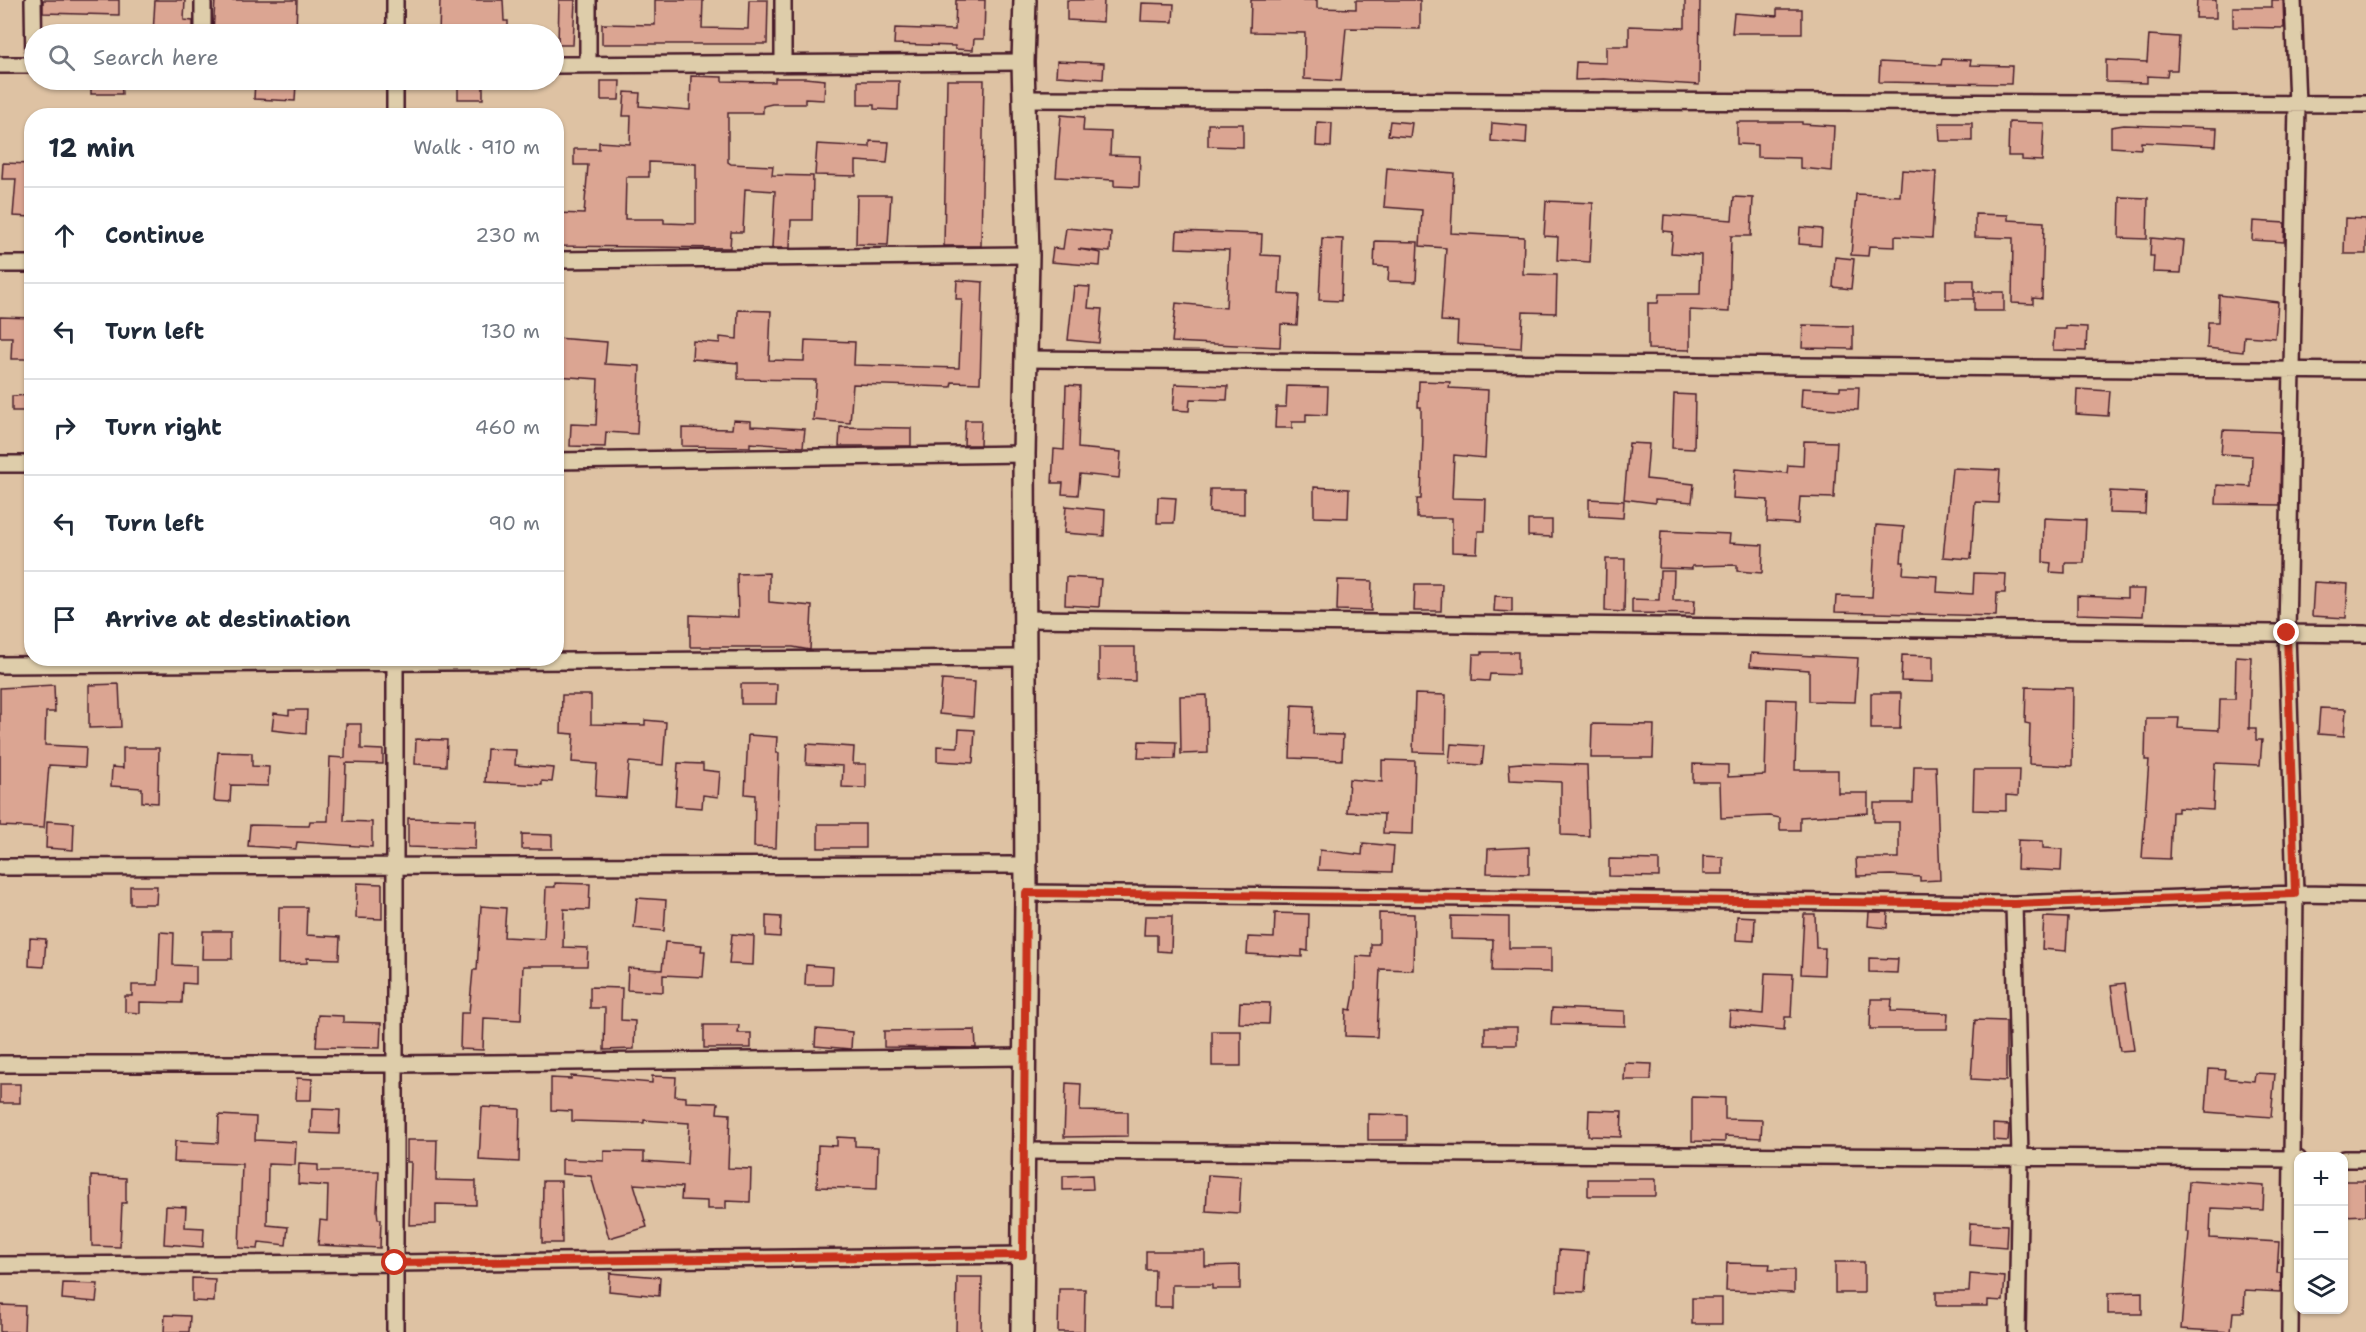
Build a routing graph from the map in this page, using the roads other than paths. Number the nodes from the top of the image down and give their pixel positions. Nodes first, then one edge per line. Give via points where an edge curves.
1 (33, 0) edge
2 (203, 0) edge
3 (395, 0) edge
4 (588, 0) edge
5 (783, 0) edge
6 (1025, 0) edge
7 (2293, 0) edge
8 (33, 24) edge
9 (203, 24) edge
10 (395, 24) edge
11 (1023, 62) junction
12 (783, 64) junction
13 (0, 65) edge
14 (24, 65) edge
15 (564, 65) edge
16 (588, 65) junction
17 (395, 90) edge
18 (1025, 99) junction
19 (2297, 104) junction
20 (2366, 104) edge
21 (395, 108) edge
22 (1028, 255) junction
23 (564, 260) edge
24 (0, 264) edge
25 (24, 264) edge
26 (1026, 359) junction
27 (2291, 371) junction
28 (2366, 371) edge
29 (1024, 454) junction
30 (564, 461) edge
31 (0, 464) edge
32 (24, 464) edge
33 (1025, 619) junction
34 (2287, 633) junction
35 (2366, 634) edge
36 (1024, 658) junction
37 (564, 660) edge
38 (0, 664) edge
39 (24, 664) edge
40 (395, 666) edge
41 (1026, 865) junction
42 (0, 867) edge
43 (395, 867) junction
44 (1026, 893) junction
45 (2295, 894) junction
46 (2366, 895) edge
47 (2014, 904) junction
48 (1025, 1057) junction
49 (0, 1064) edge
50 (395, 1064) junction
51 (1025, 1151) junction
52 (2295, 1152) edge
53 (2020, 1157) junction
54 (2294, 1159) edge
55 (2348, 1159) edge
56 (2366, 1159) edge
57 (2294, 1194) edge
58 (1023, 1255) junction
59 (395, 1263) junction
60 (0, 1265) edge
61 (395, 1332) edge
62 (1022, 1332) edge
63 (2017, 1332) edge
64 (2290, 1332) edge

1 - 8 street
2 - 9 street
3 - 10 street
4 - 16 street
5 - 12 street
6 - 11 main road
7 - 19 street
11 - 12 street
11 - 18 main road
12 - 16 street
13 - 14 street
15 - 16 street
17 - 21 street
18 - 19 street
18 - 22 main road
19 - 20 street
19 - 27 street
22 - 23 street
22 - 26 main road
24 - 25 street
26 - 27 street
26 - 29 main road
27 - 28 street
27 - 34 street
29 - 30 street
29 - 33 main road
31 - 32 street
33 - 34 street
33 - 36 main road
34 - 35 street
34 - 45 street
36 - 37 street
36 - 41 main road
38 - 39 street
40 - 43 street
41 - 43 street
41 - 44 main road
42 - 43 street
43 - 50 street
44 - 47 street
44 - 48 main road
45 - 46 street
45 - 47 street
45 - 52 street
47 - 53 street
48 - 50 street
48 - 51 main road
49 - 50 street
50 - 59 street
51 - 53 street
51 - 58 main road
53 - 54 street
53 - 63 street
55 - 56 street
57 - 64 street
58 - 59 street
58 - 62 main road
59 - 60 street
59 - 61 street

